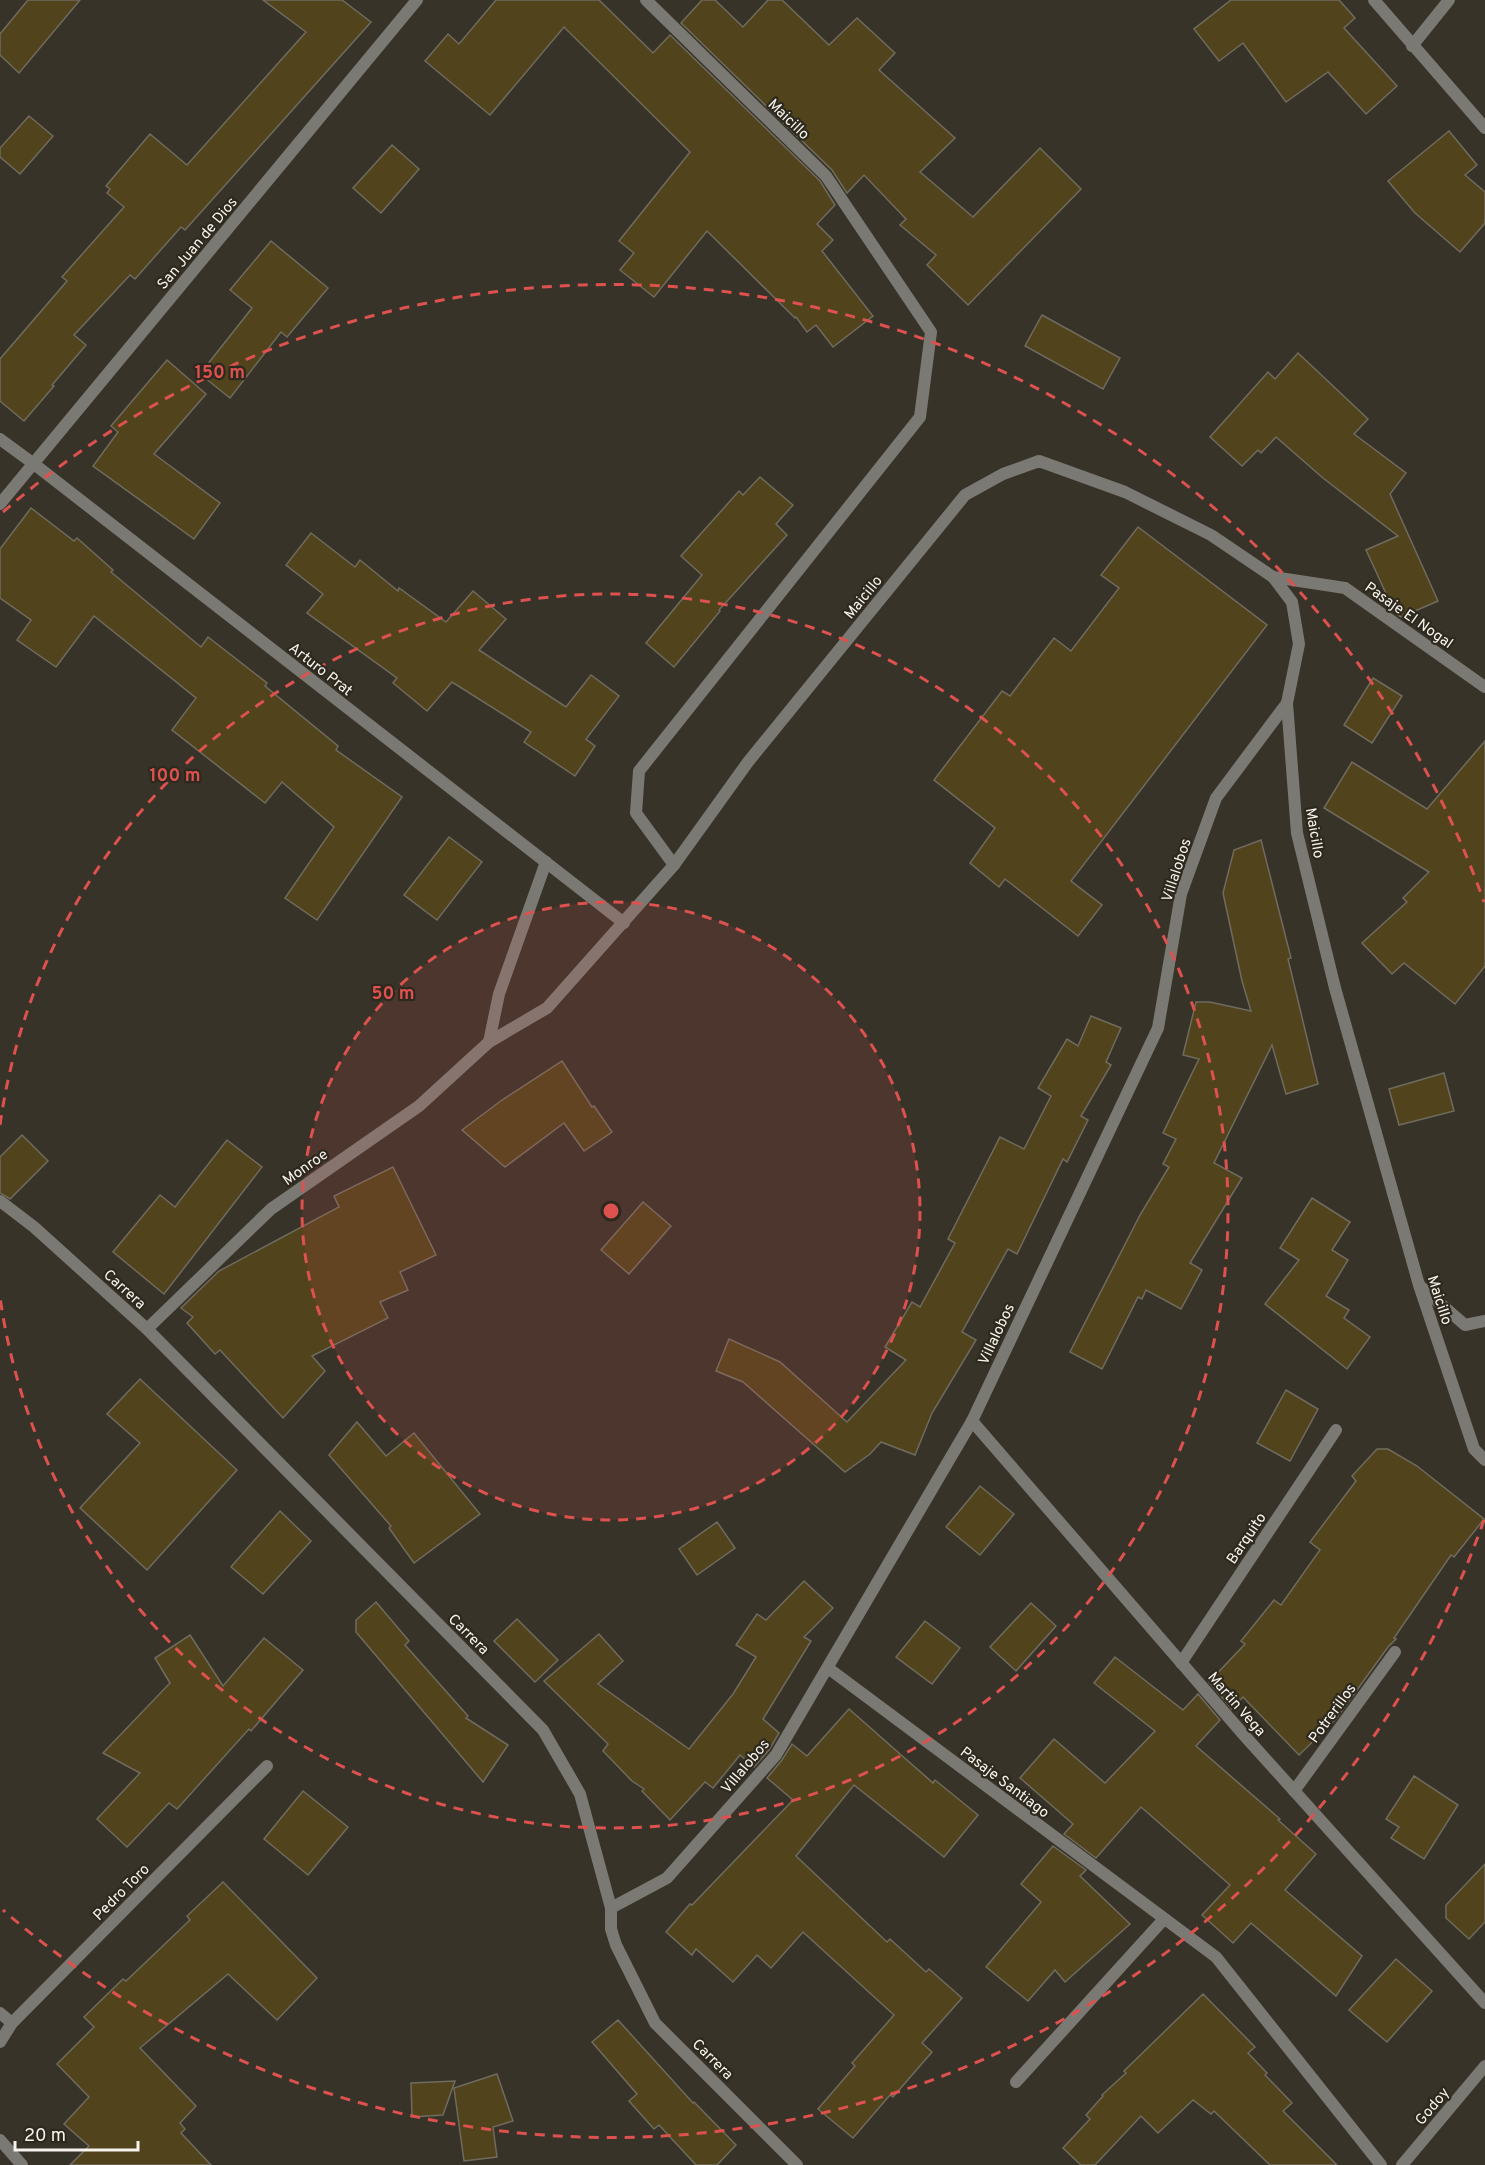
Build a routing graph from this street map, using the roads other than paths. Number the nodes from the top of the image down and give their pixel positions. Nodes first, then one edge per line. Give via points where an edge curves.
1 (417, 0) edge
2 (646, 0) edge
3 (1374, 0) edge
4 (1449, 0) edge
5 (1412, 46) junction
6 (1485, 128) edge
7 (0, 439) edge
8 (34, 464) junction
9 (0, 504) edge
10 (1274, 577) junction
11 (1485, 687) edge
12 (1287, 703) junction
13 (546, 862) junction
14 (674, 865) junction
15 (624, 923) junction
16 (489, 1042) junction
17 (0, 1201) edge
18 (1419, 1285) junction
19 (1485, 1321) edge
20 (147, 1329) junction
21 (972, 1421) junction
22 (1335, 1430) dead end
23 (1485, 1460) edge
24 (1395, 1652) dead end
25 (1181, 1663) junction
26 (828, 1668) junction
27 (267, 1766) dead end
28 (1294, 1791) junction
29 (611, 1908) junction
30 (1164, 1919) junction
31 (1485, 2003) edge
32 (0, 2013) edge
33 (12, 2023) junction
34 (0, 2042) edge
35 (1485, 2066) edge
36 (1016, 2082) dead end
37 (0, 2140) edge
38 (22, 2165) edge
39 (797, 2165) edge
40 (1381, 2165) edge
41 (1402, 2165) edge

1 - 8 street, San Juan de Dios
2 - 14 street, Maicillo via 826,176 931,332 920,417 639,771 636,813
3 - 5 street
4 - 5 street
5 - 6 street
7 - 8 street, Arturo Prat
8 - 9 street, San Juan de Dios
8 - 13 street, Arturo Prat
10 - 11 street, Pasaje El Nogal via 1345,588
10 - 12 street, Maicillo via 1292,602 1299,644
10 - 14 street, Maicillo via 1211,535 1125,492 1039,461 1003,474 965,495 748,762
12 - 18 street, Maicillo via 1297,833 1335,988
12 - 21 street, Villalobos via 1216,798 1181,894 1158,1028
13 - 15 street, Arturo Prat
13 - 16 street via 499,994
14 - 15 street, Monroe
15 - 16 street, Monroe via 547,1008
16 - 20 street, Monroe via 419,1106 271,1209
17 - 20 street, Carrera
18 - 19 street via 1465,1324
18 - 23 street, Maicillo via 1474,1449
20 - 29 street, Carrera via 543,1730 580,1794
21 - 25 street, Martin Vega
21 - 26 street, Villalobos
22 - 25 street, Barquito
24 - 28 street, Potrerillos
25 - 28 street, Martin Vega
26 - 29 street, Villalobos via 776,1755 667,1878
26 - 30 street, Pasaje Santiago
27 - 33 street, Pedro Toro
28 - 31 street, Martin Vega
29 - 39 street, Carrera via 616,1945 655,2023
30 - 36 street
30 - 40 street, Pasaje Santiago via 1216,1957
32 - 33 street
33 - 34 street, Pedro Toro
35 - 41 street, Godoy
37 - 38 street

